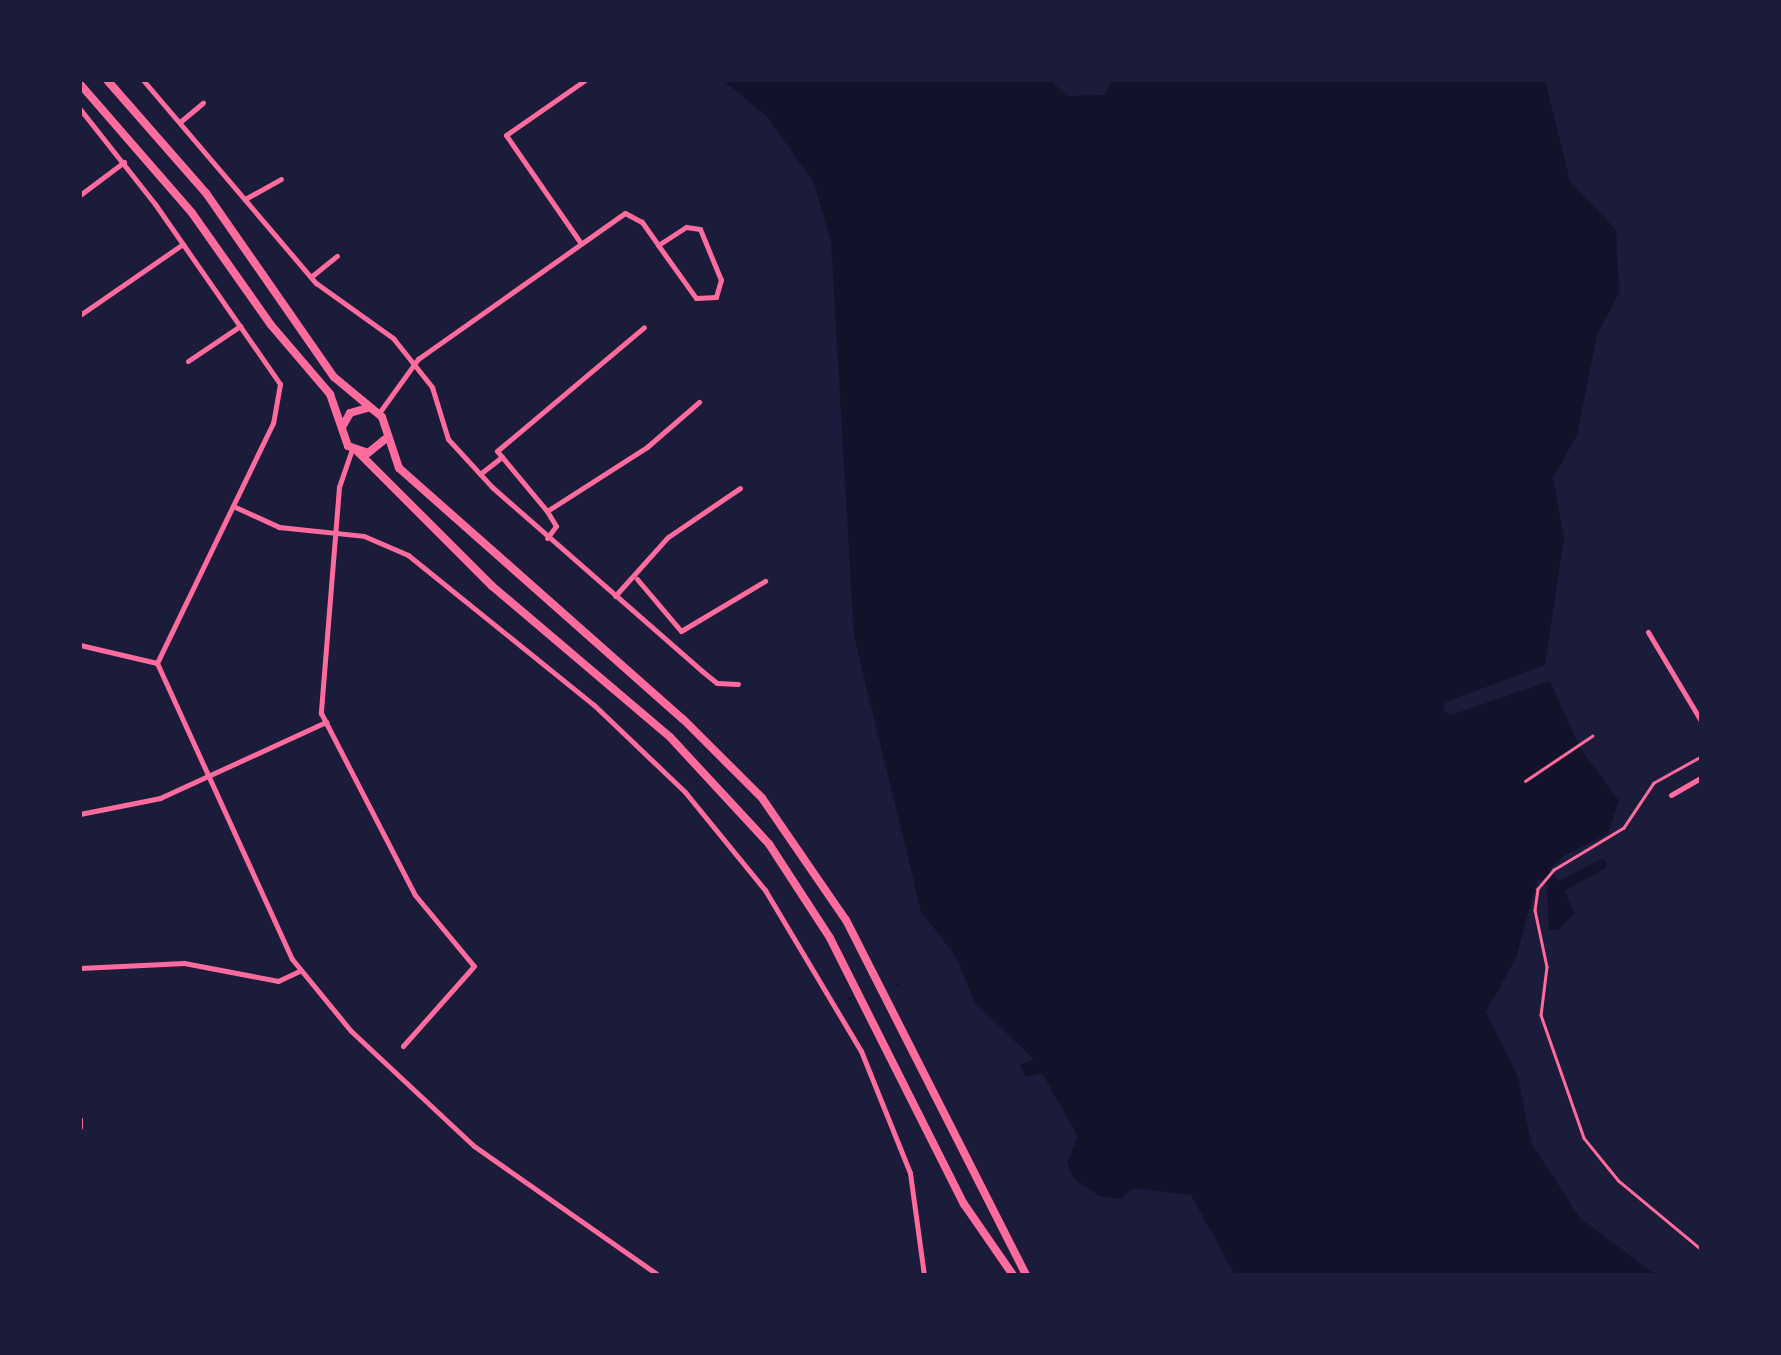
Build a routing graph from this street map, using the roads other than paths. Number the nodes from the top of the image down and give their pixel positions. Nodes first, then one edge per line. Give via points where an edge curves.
1 (107, 80) edge
2 (143, 80) edge
3 (585, 80) edge
4 (80, 84) edge
5 (203, 102) dead end
6 (80, 109) edge
7 (180, 122) junction
8 (124, 162) junction
9 (282, 179) dead end
10 (80, 194) edge
11 (246, 199) junction
12 (580, 242) junction
13 (183, 244) junction
14 (658, 244) junction
15 (337, 256) dead end
16 (311, 277) junction
17 (80, 315) edge
18 (240, 326) junction
19 (644, 326) dead end
20 (188, 361) dead end
21 (413, 364) junction
22 (698, 402) dead end
23 (376, 411) junction
24 (342, 432) junction
25 (387, 434) junction
26 (355, 451) junction
27 (502, 456) junction
28 (480, 474) junction
29 (740, 488) dead end
30 (233, 506) junction
31 (547, 511) junction
32 (335, 532) junction
33 (547, 538) junction
34 (637, 578) junction
35 (765, 581) dead end
36 (615, 596) junction
37 (673, 622) junction
38 (1648, 632) dead end
39 (659, 634) junction
40 (80, 645) edge
41 (157, 663) junction
42 (738, 684) dead end
43 (1701, 721) edge
44 (326, 722) junction
45 (206, 777) junction
46 (1701, 778) edge
47 (1671, 796) dead end
48 (80, 814) edge
49 (80, 968) edge
50 (299, 971) junction
51 (403, 1046) dead end
52 (1010, 1271) edge
53 (658, 1275) edge
54 (924, 1275) edge
55 (1026, 1275) edge

1 - 23 main road via 206,193 334,377
2 - 7 street
3 - 12 street via 506,134
4 - 24 main road via 192,212 271,325 330,394
5 - 7 street
6 - 8 street
7 - 11 street
8 - 10 street
8 - 13 street
9 - 11 street
11 - 16 street
12 - 14 street via 630,213
12 - 21 street
13 - 17 street
13 - 18 street
14 - 14 street via 686,226 700,229 721,280 716,297 696,298
15 - 16 street
16 - 21 street via 345,309 393,338
18 - 20 street
18 - 30 street via 278,380 280,394
19 - 27 street via 496,451
21 - 23 street
21 - 28 street via 432,386 448,439
22 - 31 street via 632,457
23 - 24 main road via 350,413
23 - 25 main road
24 - 26 main road
25 - 26 main road via 377,449
25 - 55 main road via 408,478 684,719 785,828 868,962
26 - 32 street via 342,469
26 - 52 main road via 504,597 670,738 768,844 830,938 964,1204
27 - 28 street
27 - 31 street
28 - 33 street
29 - 34 street via 668,538 636,567
30 - 32 street via 279,528
30 - 41 street
31 - 33 street via 556,526
32 - 44 street via 321,695
32 - 54 street via 389,544 452,586 652,759 756,878 815,966 876,1082 910,1173
33 - 36 street
34 - 36 street
34 - 37 street
35 - 37 street via 684,631
36 - 39 street
37 - 39 street
38 - 43 street
39 - 42 street via 718,683
40 - 41 street
41 - 45 street
44 - 45 street
44 - 51 street via 415,895 474,966
45 - 48 street via 130,808
45 - 50 street
46 - 47 street
49 - 50 street via 184,963 278,981
50 - 53 street via 474,1146

